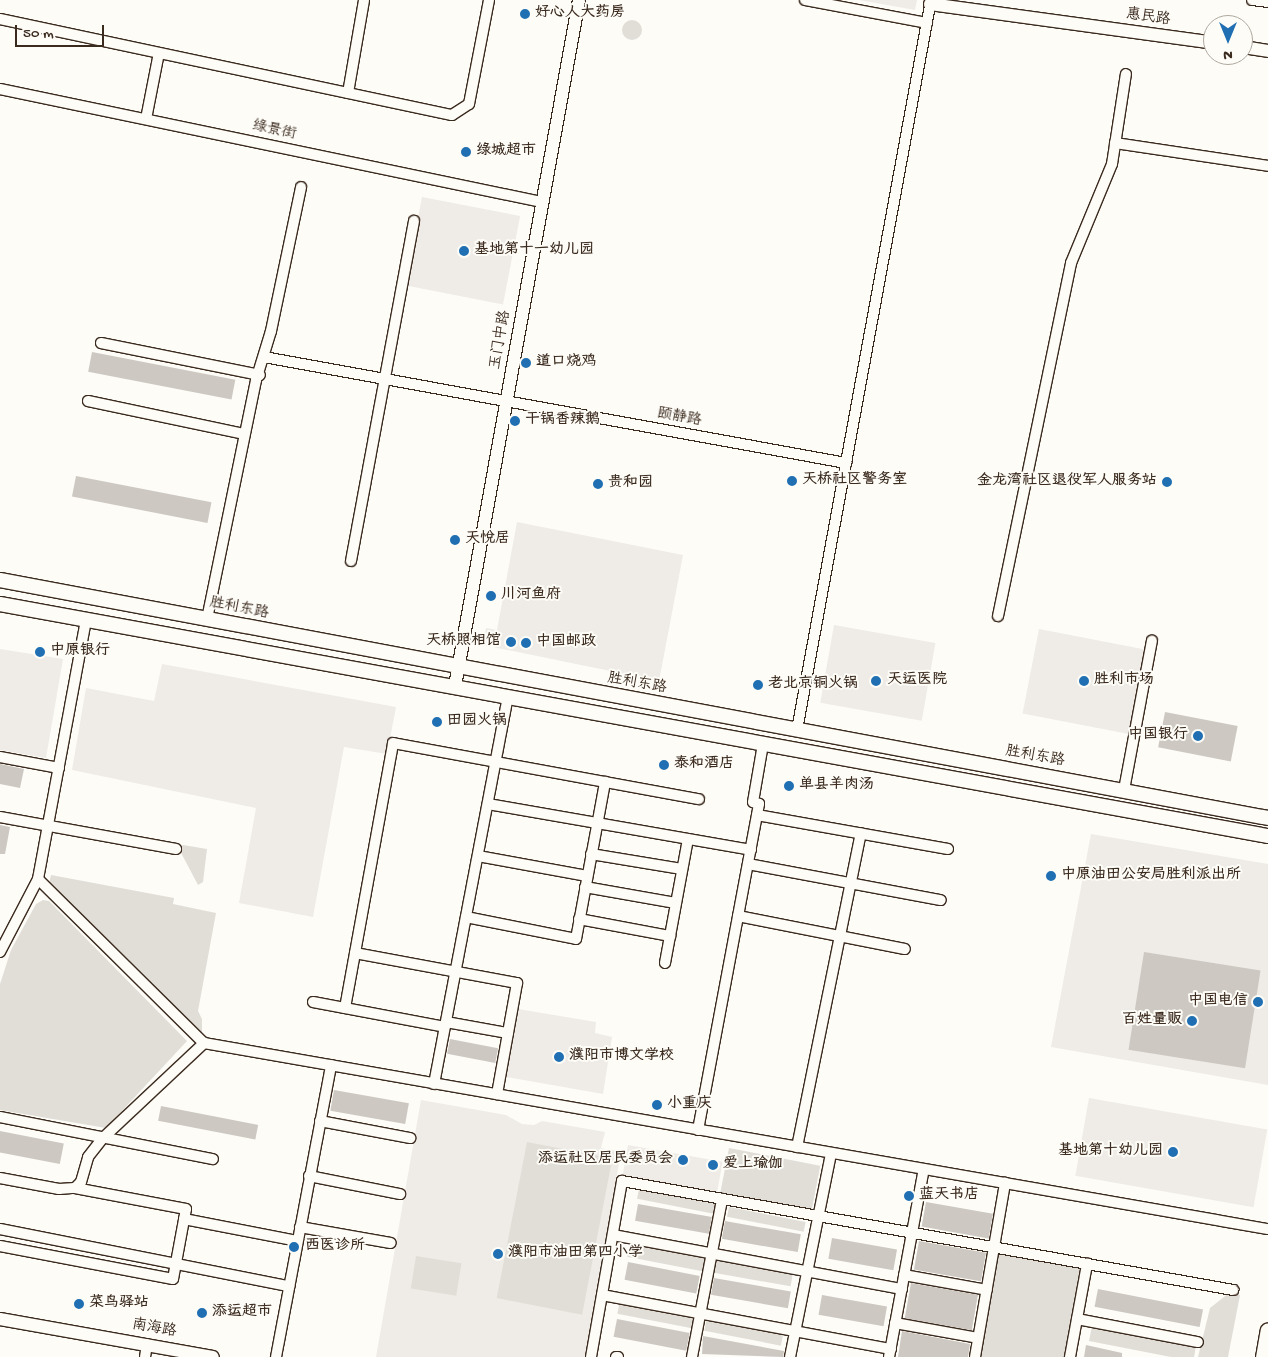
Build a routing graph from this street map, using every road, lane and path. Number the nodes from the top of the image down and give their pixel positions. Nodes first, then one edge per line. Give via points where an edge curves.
1 (364, 0) edge
2 (489, 0) edge
3 (579, 0) edge
4 (805, 0) edge
5 (1252, 0) edge
6 (931, 2) edge
7 (1268, 2) edge
8 (0, 19) edge
9 (927, 23) junction
10 (1203, 42) edge
11 (1253, 49) edge
12 (1268, 51) edge
13 (159, 53) junction
14 (1126, 74) dead end
15 (0, 89) edge
16 (348, 92) junction
17 (146, 119) junction
18 (1115, 143) junction
19 (1268, 166) edge
20 (301, 187) dead end
21 (542, 202) junction
22 (414, 221) dead end
23 (101, 344) dead end
24 (264, 357) junction
25 (260, 376) junction
26 (386, 380) junction
27 (88, 401) dead end
28 (506, 401) junction
29 (244, 434) junction
30 (846, 462) junction
31 (351, 561) dead end
32 (0, 580) edge
33 (0, 604) edge
34 (998, 616) dead end
35 (207, 619) junction
36 (86, 620) junction
37 (1152, 641) dead end
38 (458, 667) junction
39 (455, 686) junction
40 (508, 696) junction
41 (797, 730) junction
42 (764, 744) junction
43 (0, 757) edge
44 (496, 762) junction
45 (59, 768) junction
46 (605, 782) junction
47 (1124, 790) junction
48 (700, 799) dead end
49 (488, 804) junction
50 (757, 815) junction
51 (0, 817) edge
52 (1268, 818) edge
53 (597, 823) junction
54 (48, 826) junction
55 (860, 833) junction
56 (1268, 836) edge
57 (688, 839) junction
58 (176, 849) dead end
59 (948, 849) dead end
60 (751, 850) junction
61 (591, 854) junction
62 (478, 856) junction
63 (748, 864) junction
64 (682, 870) junction
65 (38, 879) junction
66 (586, 882) junction
67 (851, 883) junction
68 (941, 900) dead end
69 (676, 903) junction
70 (738, 916) junction
71 (466, 917) junction
72 (579, 919) junction
73 (841, 935) junction
74 (670, 936) junction
75 (905, 948) dead end
76 (0, 952) edge
77 (355, 953) junction
78 (665, 963) dead end
79 (456, 972) junction
80 (313, 1002) dead end
81 (346, 1008) junction
82 (446, 1024) junction
83 (508, 1033) junction
84 (204, 1043) junction
85 (331, 1065) junction
86 (434, 1084) junction
87 (497, 1094) junction
88 (0, 1117) edge
89 (320, 1121) junction
90 (698, 1130) junction
91 (103, 1138) junction
92 (410, 1138) dead end
93 (797, 1147) junction
94 (831, 1153) junction
95 (213, 1159) dead end
96 (924, 1169) junction
97 (309, 1176) junction
98 (0, 1178) edge
99 (1005, 1183) junction
100 (75, 1188) junction
101 (400, 1194) dead end
102 (722, 1199) junction
103 (819, 1216) junction
104 (184, 1219) junction
105 (300, 1227) junction
106 (0, 1229) edge
107 (1268, 1229) edge
108 (912, 1233) junction
109 (612, 1235) junction
110 (297, 1241) junction
111 (391, 1243) dead end
112 (0, 1246) edge
113 (993, 1247) junction
114 (712, 1253) junction
115 (176, 1263) junction
116 (1088, 1264) junction
117 (808, 1272) junction
118 (904, 1275) junction
119 (289, 1286) junction
120 (902, 1289) junction
121 (986, 1290) junction
122 (1234, 1290) dead end
123 (602, 1295) junction
124 (700, 1313) junction
125 (0, 1319) edge
126 (1077, 1319) junction
127 (895, 1323) junction
128 (1268, 1330) edge
129 (796, 1331) junction
130 (978, 1338) junction
131 (1198, 1342) dead end
132 (146, 1351) edge
133 (890, 1353) edge
134 (213, 1357) edge
135 (276, 1357) edge
136 (594, 1357) edge
137 (692, 1357) edge
138 (790, 1357) edge
139 (975, 1357) edge
140 (1070, 1357) edge
141 (1263, 1357) edge

1 - 16 street
2 - 16 street via 469,104 452,115
3 - 21 street, 玉门中路
4 - 9 street
5 - 7 street
6 - 9 street
6 - 10 street, 惠民路
8 - 13 street
9 - 30 street
11 - 12 street
13 - 16 street
13 - 17 street
14 - 18 street
15 - 17 street, 绿景街
17 - 21 street, 绿景街
18 - 19 street
18 - 34 street via 1112,164 1071,263
20 - 24 street
21 - 28 street, 玉门中路
22 - 26 street
23 - 25 street
24 - 25 street
24 - 26 street, 颐静路
25 - 29 street
26 - 28 street, 颐静路
26 - 31 street
27 - 29 street
28 - 30 street, 颐静路
28 - 38 street, 玉门中路
29 - 35 street
30 - 41 street
32 - 35 main road, 胜利东路
33 - 36 main road
35 - 38 main road, 胜利东路
36 - 39 main road
36 - 45 street
37 - 47 street
38 - 39 street, 玉门中路
38 - 41 main road, 胜利东路
39 - 40 main road
40 - 42 main road
40 - 44 street
41 - 47 main road, 胜利东路
42 - 50 street via 753,802 760,804
42 - 56 main road
43 - 45 street
44 - 46 street
44 - 49 street
44 - 77 street via 393,743
45 - 54 street
46 - 48 street
46 - 53 street
47 - 52 main road, 胜利东路
49 - 53 street
49 - 62 street
50 - 55 street
50 - 60 street
51 - 54 street
53 - 57 street
53 - 61 street
54 - 58 street
54 - 65 street
55 - 59 street
55 - 67 street
57 - 60 street
57 - 64 street
60 - 63 street
61 - 64 street
61 - 66 street
62 - 66 street
62 - 71 street
63 - 67 street
63 - 70 street
64 - 69 street
65 - 76 street
65 - 84 street
66 - 69 street
66 - 72 street
67 - 68 street
67 - 73 street
69 - 74 street
70 - 73 street
70 - 90 street
71 - 72 street via 576,939
71 - 79 street
72 - 74 street
73 - 75 street
73 - 93 street
74 - 78 street
77 - 79 street
77 - 81 street
79 - 82 street
79 - 83 street via 517,983
80 - 81 street
81 - 82 street
82 - 83 street
82 - 86 street
83 - 87 street
84 - 85 street
84 - 91 street
85 - 86 street
85 - 89 street
86 - 87 street
87 - 90 street
88 - 91 street
89 - 92 street
89 - 97 street
90 - 93 street
91 - 95 street
91 - 100 street via 88,1157 81,1182
93 - 94 street
94 - 96 street
94 - 103 street
96 - 99 street
96 - 108 street
97 - 101 street
97 - 105 street
98 - 100 street via 59,1189
99 - 107 street
99 - 113 street
100 - 104 street via 186,1209
102 - 103 street
102 - 109 street via 622,1181
102 - 114 street
103 - 108 street
103 - 117 street
104 - 110 street
104 - 115 street
105 - 110 street
105 - 111 street
106 - 115 street
108 - 113 street
108 - 118 street
109 - 114 street
109 - 123 street
110 - 119 street
112 - 115 street via 173,1279
113 - 116 street
113 - 121 street
114 - 117 street
114 - 124 street
115 - 119 street
116 - 122 street
116 - 126 street
117 - 120 street
117 - 129 street
118 - 120 street
118 - 121 street
119 - 135 street
120 - 127 street
121 - 130 street
123 - 124 street
123 - 136 street
124 - 129 street
124 - 137 street
125 - 132 street, 南海路
126 - 131 street
126 - 140 street
127 - 130 street
127 - 133 street
128 - 141 main road
129 - 133 street
129 - 138 street
130 - 139 street
132 - 134 street, 南海路

